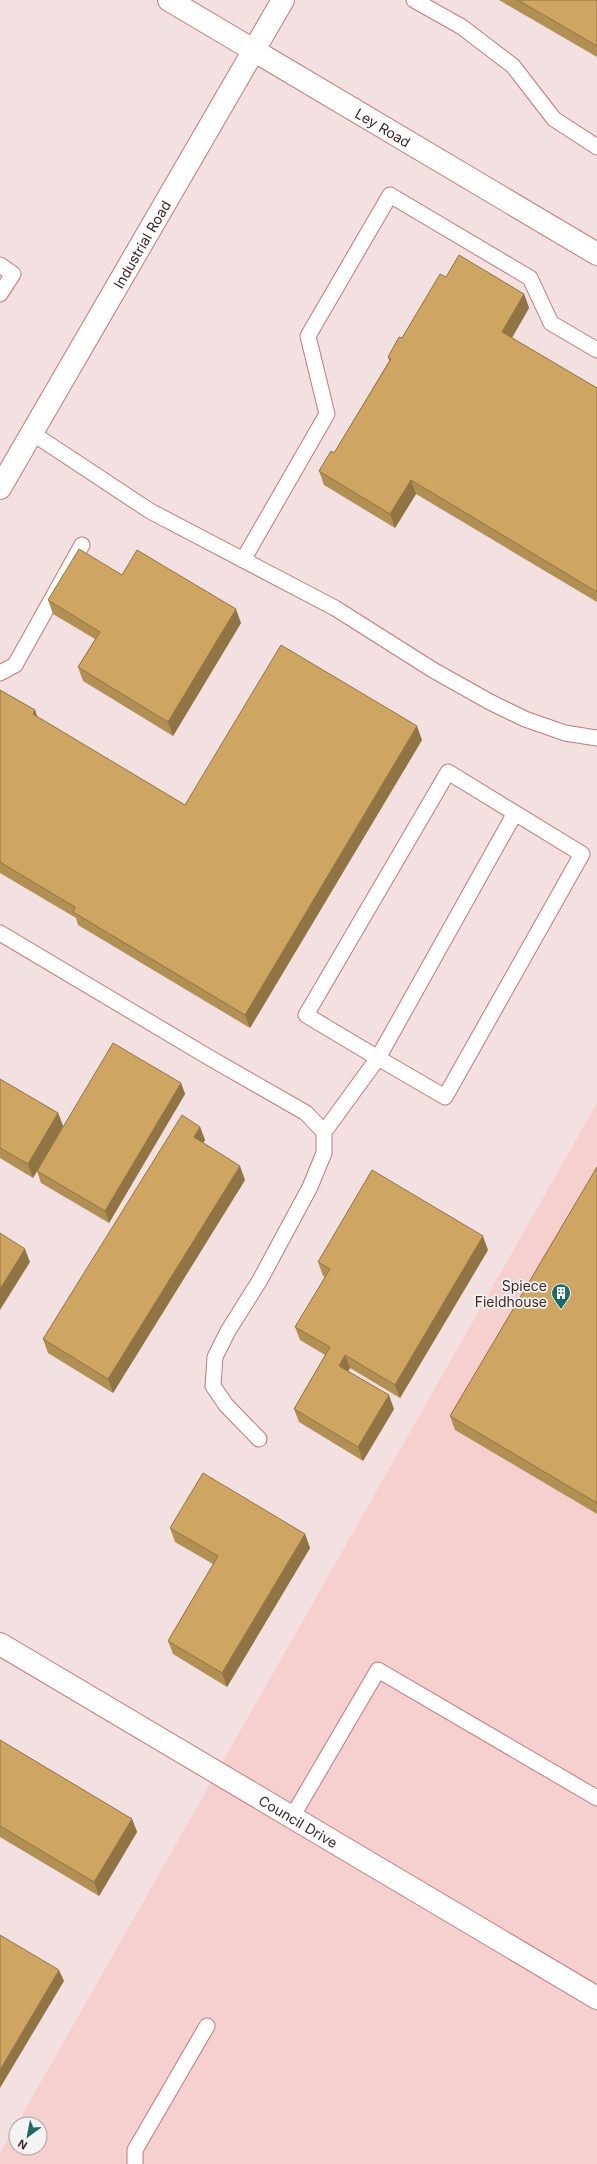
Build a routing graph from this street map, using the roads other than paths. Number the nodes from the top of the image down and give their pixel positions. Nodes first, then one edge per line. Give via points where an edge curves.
1 (169, 0) edge
2 (283, 0) edge
3 (414, 0) edge
4 (254, 50) junction
5 (597, 147) edge
6 (597, 254) edge
7 (0, 264) edge
8 (0, 294) edge
9 (597, 350) edge
10 (32, 433) junction
11 (0, 488) edge
12 (82, 545) dead end
13 (243, 560) junction
14 (0, 673) edge
15 (597, 738) edge
16 (515, 813) junction
17 (0, 933) edge
18 (378, 1058) junction
19 (324, 1132) junction
20 (259, 1439) dead end
21 (0, 1644) edge
22 (597, 1798) edge
23 (292, 1816) junction
24 (597, 1998) edge
25 (207, 2026) dead end
26 (135, 2164) edge

1 - 4 street, Ley Road
2 - 4 street, Industrial Road
3 - 5 lane via 462,27 513,66 554,119
4 - 6 street, Ley Road
4 - 10 street, Industrial Road
7 - 8 lane via 12,274
9 - 13 lane via 551,323 530,278 390,195 308,336 327,414
10 - 11 street, Industrial Road
10 - 13 lane via 150,511
12 - 14 lane via 15,665
13 - 15 lane via 335,608 433,670 490,702 525,719 565,733
16 - 18 lane
16 - 18 lane via 582,854 445,1097
16 - 18 lane via 448,772 306,1015
17 - 19 lane via 306,1114
18 - 19 lane
19 - 20 lane via 324,1153 310,1187 215,1357 214,1386 226,1405
21 - 23 street, Council Drive
22 - 23 lane via 378,1670
23 - 24 street, Council Drive
25 - 26 lane via 135,2150

